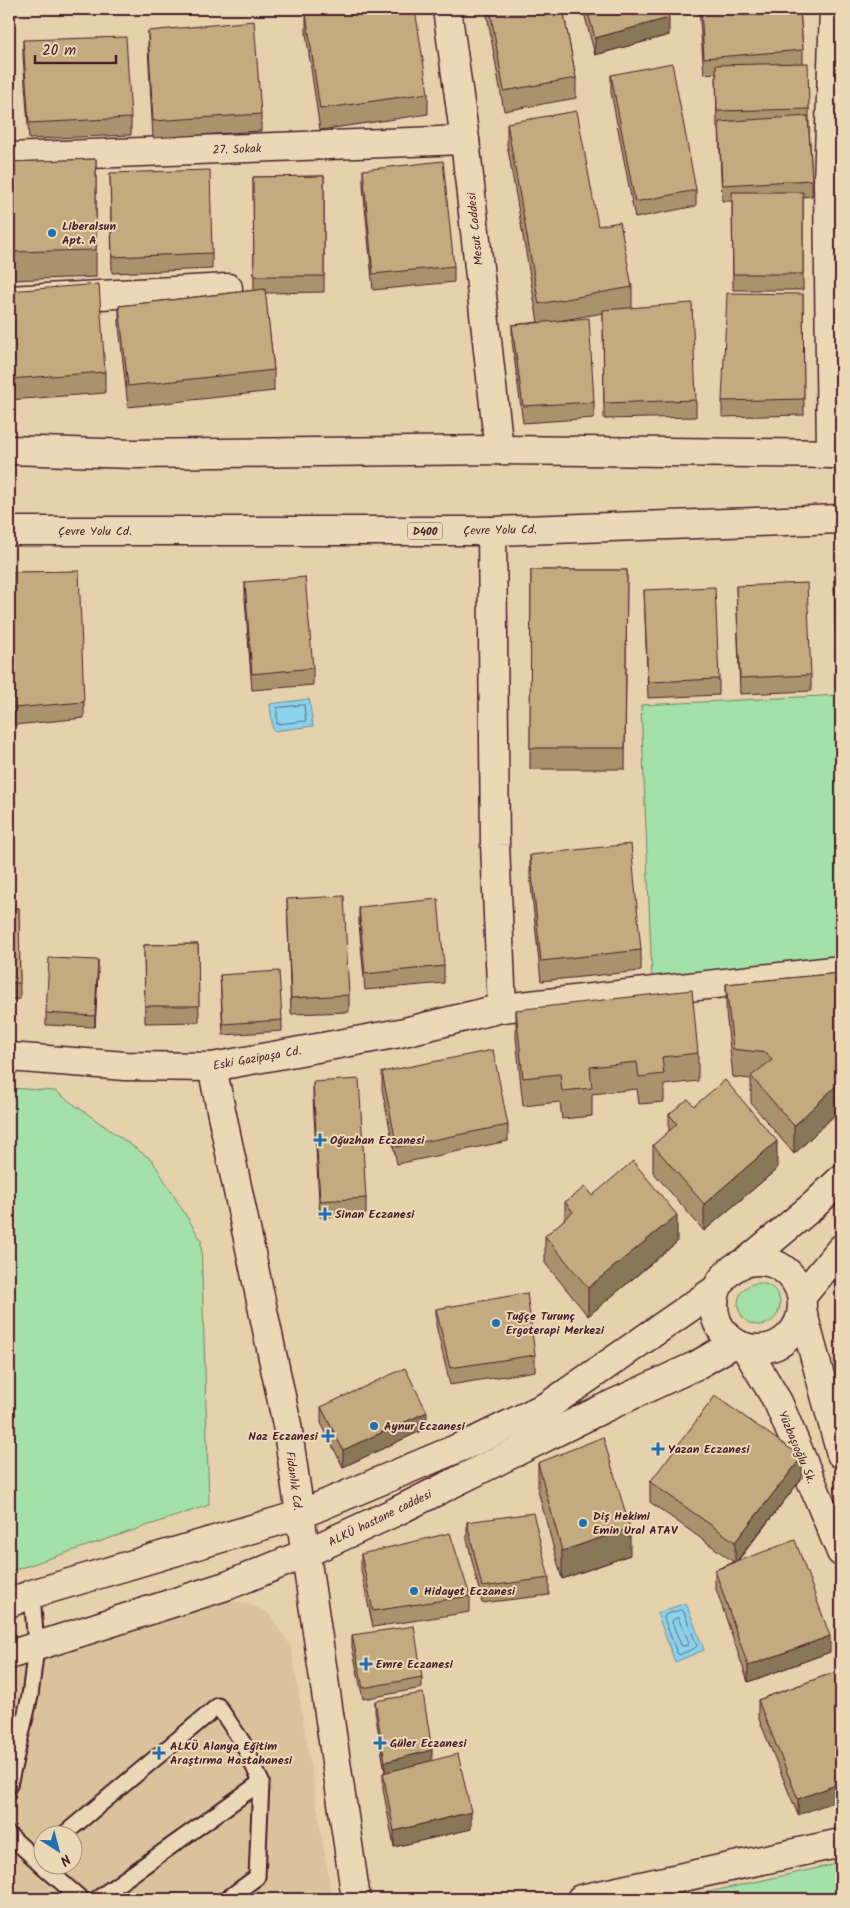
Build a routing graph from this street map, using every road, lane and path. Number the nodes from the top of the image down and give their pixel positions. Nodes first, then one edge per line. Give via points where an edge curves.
1 (447, 9) edge
2 (834, 9) edge
3 (465, 140) junction
4 (9, 157) edge
5 (834, 183) edge
6 (228, 288) dead end
7 (9, 300) edge
8 (9, 450) edge
9 (499, 450) junction
10 (836, 454) edge
11 (841, 519) edge
12 (492, 531) junction
13 (9, 532) edge
14 (841, 970) edge
15 (502, 1008) junction
16 (9, 1057) edge
17 (212, 1067) junction
18 (841, 1179) edge
19 (841, 1249) edge
20 (747, 1261) junction
21 (715, 1290) junction
22 (802, 1303) junction
23 (740, 1345) junction
24 (841, 1454) edge
25 (299, 1515) junction
26 (841, 1552) edge
27 (304, 1554) junction
28 (21, 1598) edge
29 (36, 1647) junction
30 (9, 1655) edge
31 (261, 1782) junction
32 (9, 1785) edge
33 (74, 1826) edge
34 (9, 1835) edge
35 (841, 1844) edge
36 (32, 1853) edge
37 (57, 1876) edge
38 (629, 1894) edge
39 (81, 1899) edge
40 (97, 1899) edge
41 (227, 1899) edge
42 (356, 1899) edge
43 (581, 1899) edge

1 - 3 main road, Mesut Caddesi
2 - 5 main road
3 - 4 main road, 27. Sokak
3 - 9 main road, Mesut Caddesi
5 - 10 main road
6 - 7 main road
8 - 9 main road via 133,454
9 - 10 main road
11 - 12 main road, Çevre Yolu Cd. / D400
12 - 13 main road, Çevre Yolu Cd. / D400
12 - 15 main road via 494,845
14 - 15 main road, Eski Gazipaşa Cd.
15 - 17 main road, Eski Gazipaşa Cd. via 400,1033
16 - 17 main road, Eski Gazipaşa Cd. via 125,1066
17 - 25 main road, Fidanlık Cd. via 287,1425
18 - 20 main road
19 - 22 main road
20 - 21 main road via 733,1267
20 - 22 main road via 775,1263 787,1271 797,1282
21 - 23 main road via 716,1320 723,1333
21 - 25 main road via 549,1405 475,1441
22 - 23 main road via 794,1331 777,1345 767,1348
22 - 24 main road
23 - 26 main road, Yüzbaşıoğlu Sk. via 778,1402
23 - 27 main road, ALKÜ hastane caddesi
25 - 27 main road, Fidanlık Cd.
25 - 28 main road
27 - 29 main road, ALKÜ hastane caddesi via 229,1585
27 - 42 main road, Fidanlık Cd.
28 - 29 lane
29 - 30 main road, ALKÜ hastane caddesi
29 - 32 lane via 30,1696
31 - 33 lane via 243,1743 218,1706
31 - 40 lane
31 - 41 lane via 257,1877
34 - 36 lane
35 - 38 main road
37 - 39 lane
38 - 43 main road

